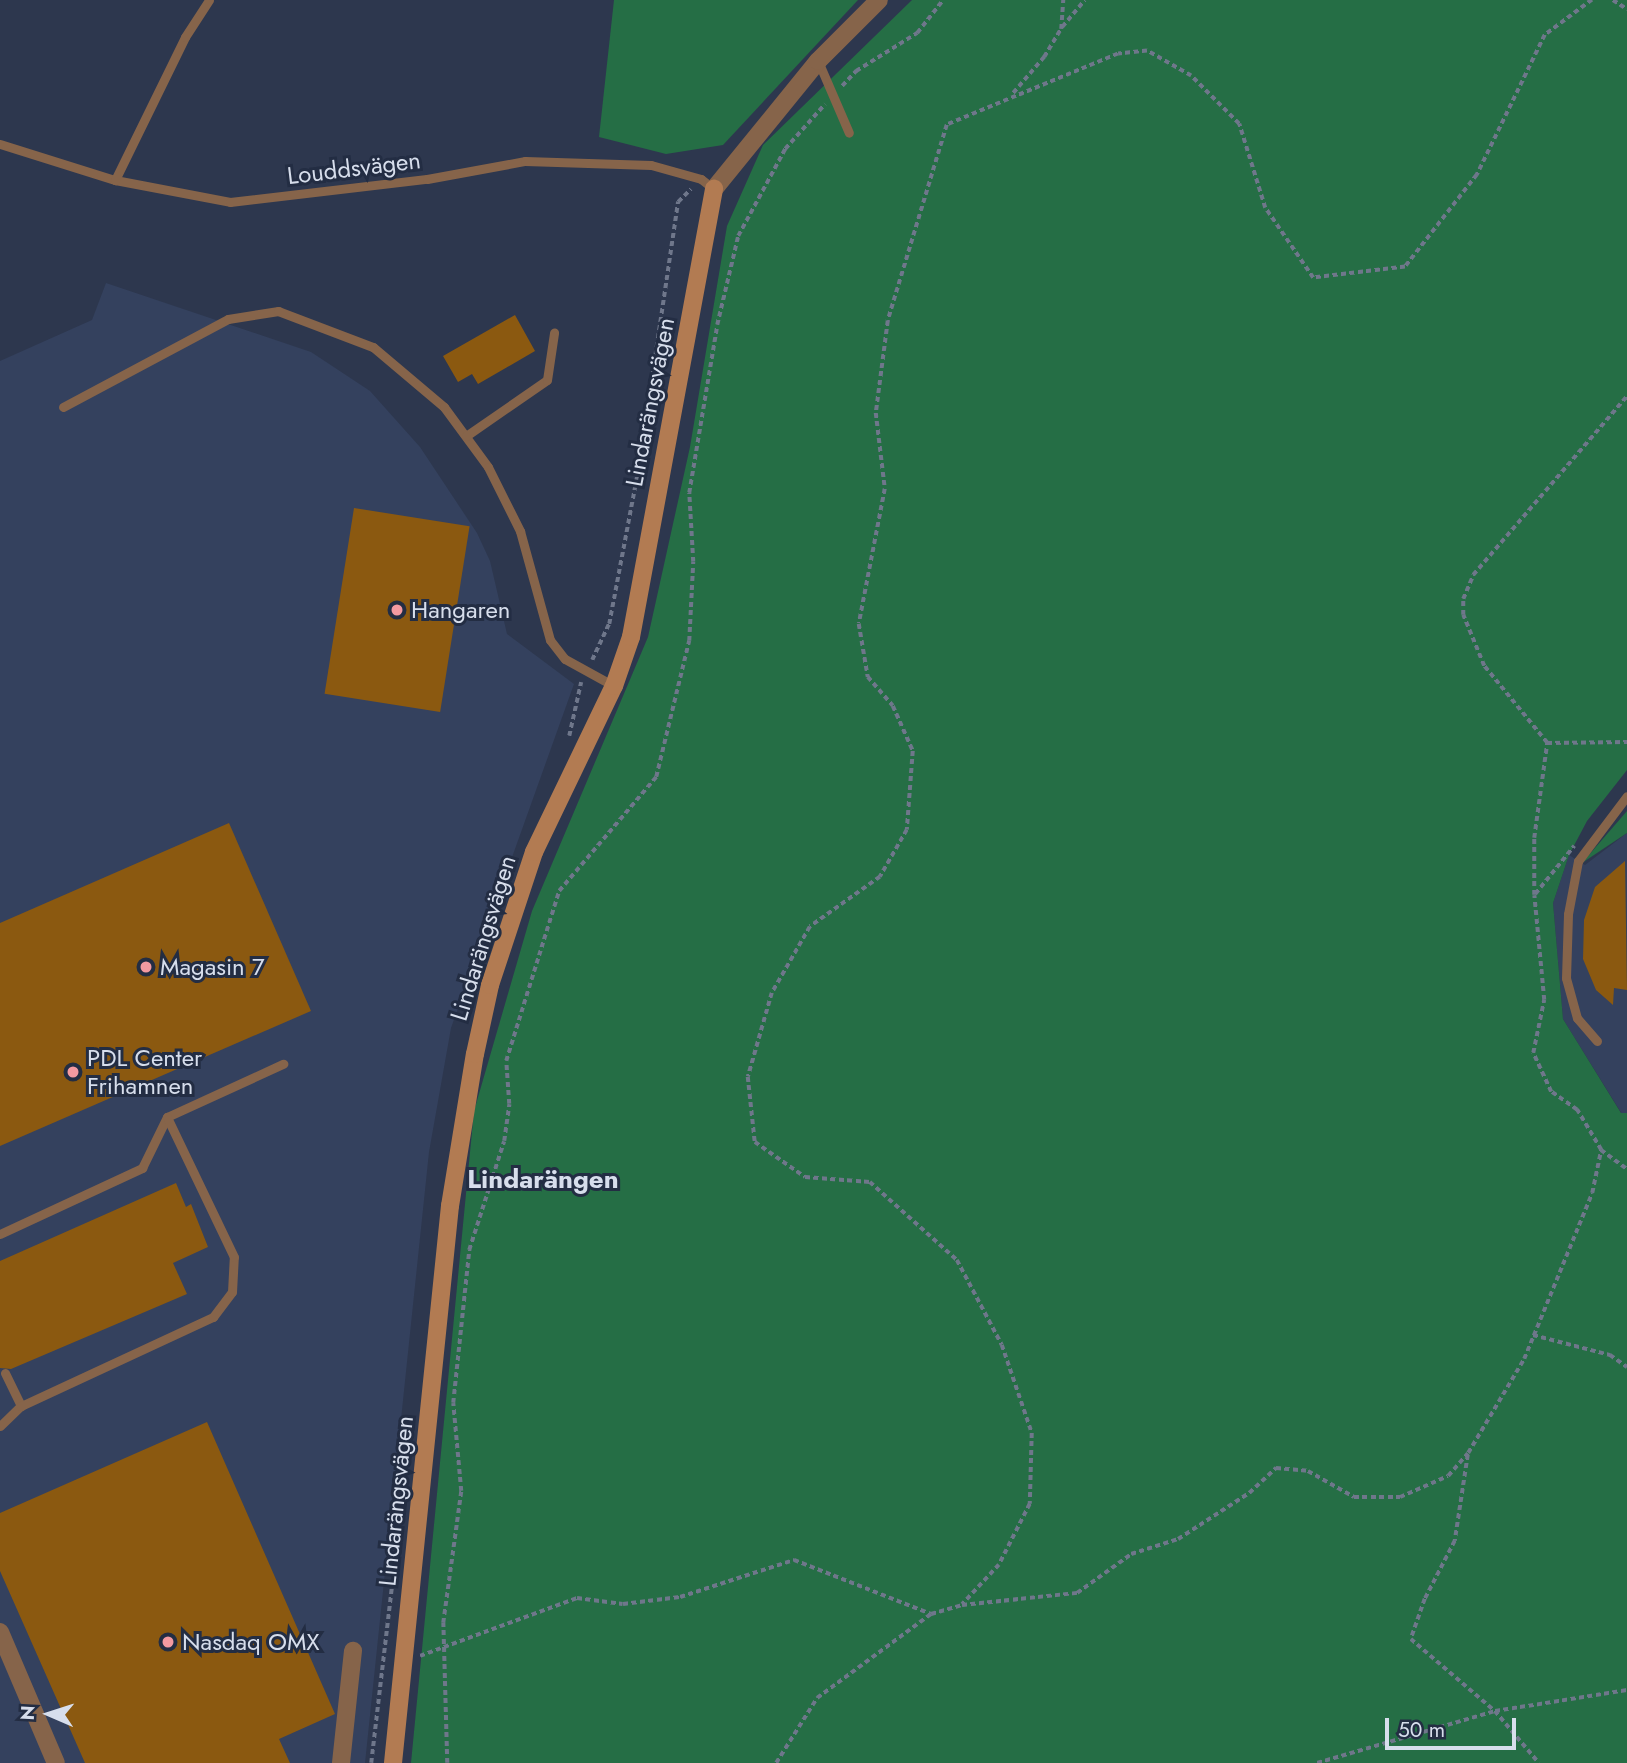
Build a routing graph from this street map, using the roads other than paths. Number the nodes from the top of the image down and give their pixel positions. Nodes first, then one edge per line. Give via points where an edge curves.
1 (209, 0) edge
2 (879, 0) edge
3 (818, 61) junction
4 (849, 133) dead end
5 (0, 144) edge
6 (115, 180) junction
7 (707, 184) junction
8 (554, 333) dead end
9 (63, 407) dead end
10 (466, 436) junction
11 (614, 686) junction
12 (1627, 796) edge
13 (1597, 1041) dead end
14 (283, 1064) dead end
15 (167, 1117) junction
16 (0, 1234) edge
17 (5, 1373) dead end
18 (21, 1406) junction
19 (0, 1426) edge
20 (1, 1634) edge
21 (353, 1651) dead end
22 (56, 1763) edge
23 (341, 1763) edge
24 (393, 1763) edge

1 - 6 lane via 185,37
2 - 3 street, Lindarängsvägen
3 - 4 lane
3 - 7 street, Lindarängsvägen
5 - 6 lane, Louddsvägen
6 - 7 lane, Louddsvägen via 230,202 414,180 525,161 651,165
7 - 11 street, Lindarängsvägen via 631,637
8 - 10 lane via 547,380
9 - 10 lane via 228,318 278,311 373,347 444,407
10 - 11 lane via 488,467 520,531 550,640 565,659
11 - 24 street, Lindarängsvägen via 534,852 494,971 477,1043 450,1206
12 - 13 lane via 1578,861 1568,914 1566,978 1577,1018
14 - 15 lane
15 - 16 lane via 142,1168
15 - 18 lane via 234,1257 232,1292 213,1317
17 - 18 lane
18 - 19 lane
20 - 22 street
21 - 23 street

